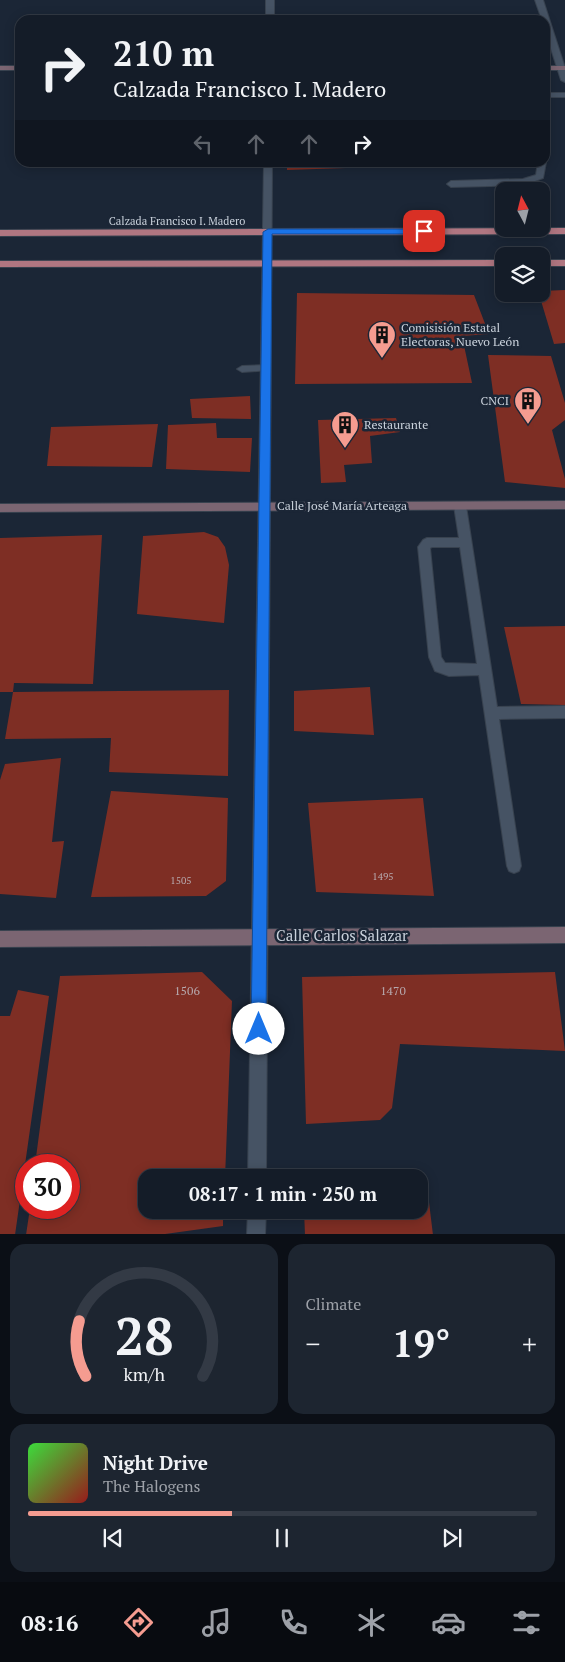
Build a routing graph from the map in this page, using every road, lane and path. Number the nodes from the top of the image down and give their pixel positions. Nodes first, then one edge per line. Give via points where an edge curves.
1 (270, 0) edge
2 (539, 0) edge
3 (270, 15) edge
4 (544, 15) edge
5 (550, 31) edge
6 (0, 68) edge
7 (15, 68) edge
8 (550, 68) edge
9 (563, 68) edge
10 (565, 80) edge
11 (550, 95) edge
12 (565, 95) edge
13 (268, 167) edge
14 (541, 167) edge
15 (527, 182) edge
16 (451, 184) dead end
17 (495, 186) edge
18 (495, 230) edge
19 (550, 231) edge
20 (565, 231) edge
21 (268, 232) junction
22 (0, 233) edge
23 (495, 263) edge
24 (550, 263) edge
25 (565, 263) edge
26 (0, 264) edge
27 (267, 264) junction
28 (266, 368) junction
29 (242, 369) dead end
30 (565, 505) edge
31 (264, 506) junction
32 (460, 506) junction
33 (0, 508) edge
34 (465, 543) junction
35 (485, 669) junction
36 (565, 712) edge
37 (491, 713) junction
38 (514, 866) dead end
39 (565, 935) edge
40 (260, 937) junction
41 (0, 939) edge
42 (257, 1169) edge
43 (257, 1219) edge
44 (256, 1234) edge

1 - 3 street
2 - 4 street
5 - 9 street
6 - 7 street
8 - 9 street
9 - 10 street
11 - 12 street
13 - 21 street
14 - 15 street via 540,176
16 - 17 street
18 - 21 main road, Calzada Francisco I. Madero
19 - 20 main road, Calzada Francisco I. Madero
21 - 22 main road, Calzada Francisco I. Madero
21 - 27 street
23 - 27 main road
24 - 25 main road
26 - 27 main road
27 - 28 street
28 - 29 street
28 - 31 street
30 - 32 street, Calle José María Arteaga
31 - 32 street, Calle José María Arteaga
31 - 33 street, Calle José María Arteaga
31 - 40 street
32 - 34 street
34 - 35 street
34 - 35 street via 432,542 424,547 436,658 440,667 448,670
35 - 37 street
36 - 37 street
37 - 38 street
39 - 40 street, Calle Carlos Salazar
40 - 41 street, Calle Carlos Salazar
40 - 42 street
43 - 44 street

